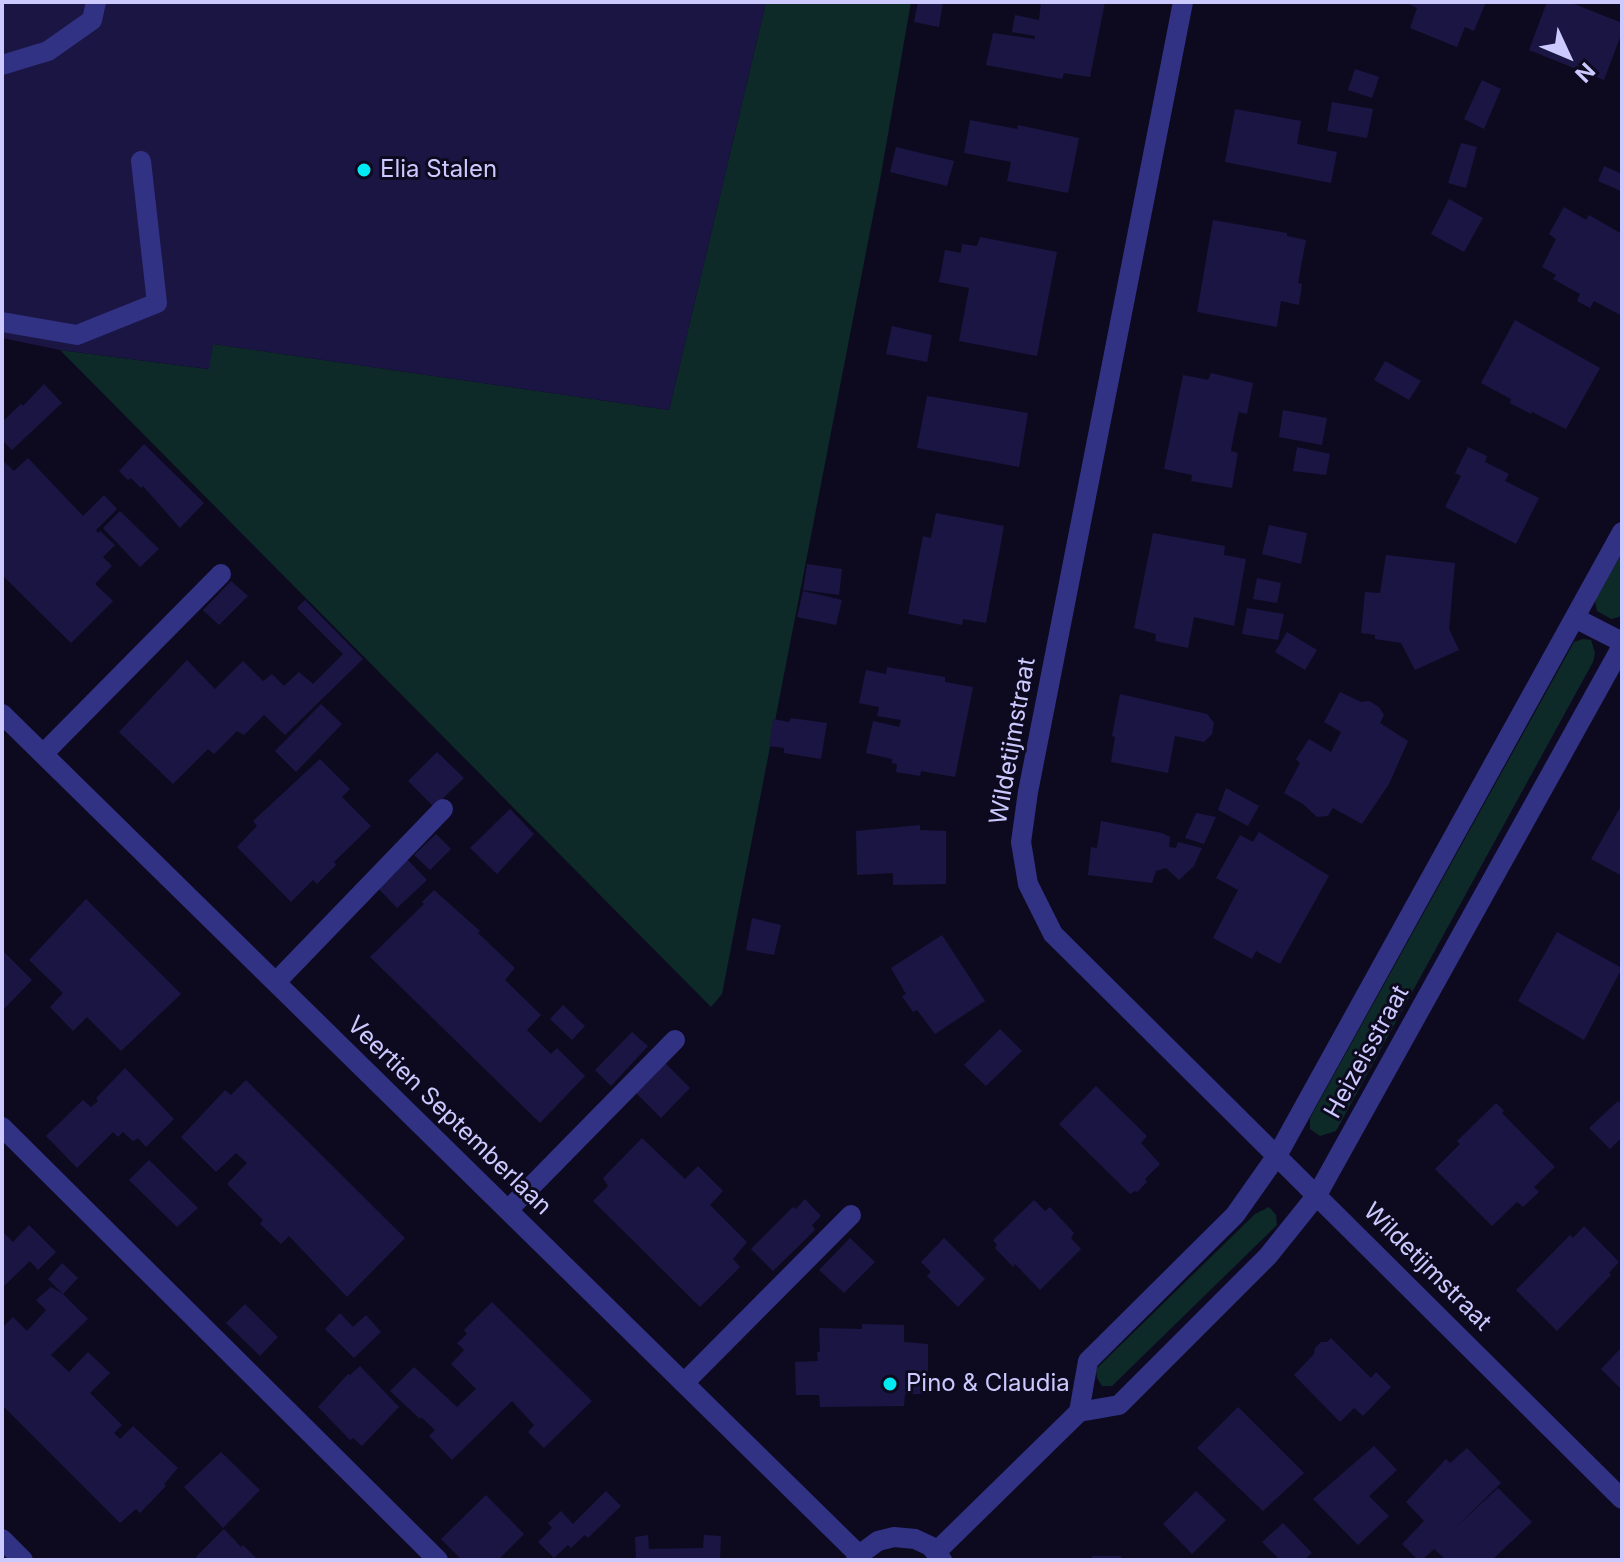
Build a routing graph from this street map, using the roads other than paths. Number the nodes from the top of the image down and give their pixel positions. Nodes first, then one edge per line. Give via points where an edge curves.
1 (96, 2) edge
2 (1183, 2) edge
3 (2, 65) edge
4 (141, 161) dead end
5 (2, 322) edge
6 (1622, 532) edge
7 (221, 574) dead end
8 (1575, 618) junction
9 (1622, 644) edge
10 (2, 714) edge
11 (43, 754) junction
12 (443, 809) dead end
13 (276, 982) junction
14 (675, 1040) dead end
15 (2, 1127) edge
16 (1278, 1154) junction
17 (1317, 1195) junction
18 (508, 1210) junction
19 (851, 1215) dead end
20 (684, 1383) junction
21 (1079, 1412) junction
22 (1622, 1499) edge
23 (2, 1539) edge
24 (939, 1556) edge
25 (858, 1557) edge
26 (23, 1560) edge
27 (438, 1560) edge

1 - 3 street via 92,20 48,51
2 - 16 street, Wildetijmstraat via 1021,842 1028,884 1053,934
4 - 5 street via 157,303 77,335
6 - 8 street, Heizeisstraat
7 - 11 street
8 - 9 street, Heizeisstraat
8 - 16 street, Heizeisstraat
9 - 17 street, Heizeisstraat
10 - 11 street, Veertien Septemberlaan
11 - 13 street, Veertien Septemberlaan
12 - 13 street
13 - 18 street, Veertien Septemberlaan
14 - 18 street
15 - 27 street
16 - 17 street, Wildetijmstraat
16 - 21 street, Heizeisstraat via 1235,1215 1088,1361
17 - 21 street, Heizeisstraat via 1268,1256 1119,1405
17 - 22 street, Wildetijmstraat
18 - 20 street, Veertien Septemberlaan
19 - 20 street
20 - 25 street, Veertien Septemberlaan
21 - 24 street
23 - 26 street
24 - 25 street, Veertien Septemberlaan via 915,1539 894,1537 878,1541

